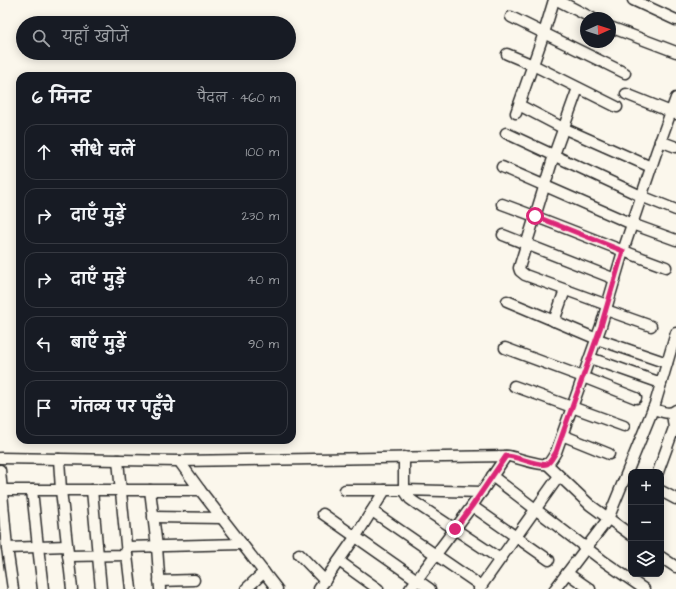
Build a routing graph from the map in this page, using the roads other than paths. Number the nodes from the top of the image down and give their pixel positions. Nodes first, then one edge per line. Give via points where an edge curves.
1 (554, 0) edge
2 (557, 0) edge
3 (633, 0) edge
4 (573, 4) edge
5 (584, 12) edge
6 (511, 17) dead end
7 (676, 20) edge
8 (616, 29) edge
9 (544, 33) junction
10 (676, 52) edge
11 (507, 54) dead end
12 (533, 65) junction
13 (625, 73) dead end
14 (578, 88) junction
15 (626, 94) dead end
16 (676, 98) edge
17 (617, 107) dead end
18 (674, 112) edge
19 (563, 128) junction
20 (506, 133) dead end
21 (660, 141) junction
22 (676, 147) edge
23 (554, 155) junction
24 (502, 167) dead end
25 (651, 167) junction
26 (544, 186) junction
27 (641, 196) junction
28 (502, 204) dead end
29 (676, 210) edge
30 (535, 216) junction
31 (632, 224) junction
32 (503, 235) dead end
33 (676, 240) edge
34 (526, 244) junction
35 (623, 251) junction
36 (666, 267) dead end
37 (615, 279) junction
38 (565, 290) junction
39 (507, 301) dead end
40 (607, 308) junction
41 (554, 321) junction
42 (650, 326) dead end
43 (675, 338) edge
44 (597, 339) junction
45 (505, 348) dead end
46 (590, 358) junction
47 (667, 363) junction
48 (583, 376) junction
49 (661, 383) junction
50 (514, 386) dead end
51 (636, 398) dead end
52 (572, 407) junction
53 (653, 409) junction
54 (674, 412) edge
55 (624, 426) dead end
56 (562, 435) junction
57 (609, 454) dead end
58 (506, 456) junction
59 (404, 457) junction
60 (0, 458) edge
61 (59, 459) junction
62 (118, 460) junction
63 (180, 461) junction
64 (547, 464) junction
65 (631, 469) edge
66 (659, 469) edge
67 (0, 470) edge
68 (628, 475) edge
69 (492, 476) junction
70 (559, 476) junction
71 (2, 490) junction
72 (32, 490) junction
73 (61, 490) junction
74 (92, 490) junction
75 (121, 490) junction
76 (150, 490) junction
77 (200, 490) junction
78 (345, 490) dead end
79 (385, 490) junction
80 (404, 490) junction
81 (482, 492) junction
82 (664, 493) edge
83 (676, 499) edge
84 (472, 506) junction
85 (535, 509) junction
86 (372, 511) junction
87 (323, 514) dead end
88 (153, 517) junction
89 (222, 518) junction
90 (608, 519) junction
91 (2, 525) edge
92 (455, 529) junction
93 (628, 533) edge
94 (356, 536) junction
95 (517, 536) junction
96 (242, 544) junction
97 (157, 546) junction
98 (38, 547) junction
99 (7, 548) junction
100 (586, 548) junction
101 (68, 551) junction
102 (127, 551) junction
103 (299, 554) dead end
104 (436, 554) junction
105 (98, 556) junction
106 (664, 558) edge
107 (500, 559) junction
108 (550, 560) dead end
109 (338, 561) junction
110 (676, 567) edge
111 (264, 572) junction
112 (567, 573) junction
113 (194, 580) dead end
114 (416, 580) junction
115 (160, 585) edge
116 (321, 587) edge
117 (480, 588) edge
118 (12, 589) edge
119 (43, 589) edge
120 (72, 589) edge
121 (101, 589) edge
122 (131, 589) edge
123 (246, 589) edge
124 (277, 589) edge
125 (378, 589) edge
126 (410, 589) edge
127 (430, 589) edge
128 (555, 589) edge
129 (590, 589) edge
130 (644, 589) edge

1 - 9 street
2 - 4 street
3 - 7 street
4 - 5 street
6 - 9 street
8 - 10 street
9 - 12 street
9 - 13 street
11 - 12 street
12 - 14 street
12 - 19 street via 517,109
14 - 17 street
14 - 19 street
15 - 18 street
16 - 18 street
18 - 21 street
19 - 23 street
19 - 25 street
20 - 23 street
21 - 22 street
21 - 25 street
23 - 26 street
23 - 27 street
24 - 26 street
25 - 27 street
26 - 30 street
26 - 31 street
27 - 29 street
27 - 31 street
28 - 30 street
30 - 34 street
30 - 35 street
31 - 33 street
31 - 35 street
32 - 34 street
34 - 37 street
34 - 38 street via 519,268 522,273
35 - 36 street
35 - 37 street
37 - 40 street
38 - 40 street
38 - 41 street
39 - 41 street
40 - 42 street
40 - 44 street
41 - 44 street
43 - 47 street
44 - 46 street
44 - 47 street
45 - 48 street
46 - 48 street
46 - 49 street
47 - 49 street
48 - 51 street
48 - 52 street
49 - 53 street
50 - 52 street
52 - 55 street
52 - 56 street
53 - 54 street via 666,413
53 - 65 street
54 - 66 street via 674,428
56 - 57 street
56 - 64 street via 556,452
58 - 59 street
58 - 64 street via 541,465
58 - 69 street
59 - 63 street
59 - 80 street
60 - 61 street
61 - 62 street
61 - 73 street
62 - 63 street
62 - 75 street
63 - 77 street
64 - 70 street
67 - 71 street
68 - 90 street
69 - 81 street
69 - 85 street
70 - 85 street
70 - 90 street
71 - 72 street
71 - 91 street
72 - 73 street
72 - 98 street
73 - 74 street
73 - 101 street
74 - 75 street
74 - 105 street
75 - 76 street
75 - 102 street
76 - 77 street
76 - 88 street
77 - 89 street
78 - 79 street
79 - 80 street
79 - 86 street
80 - 81 street
80 - 92 street via 410,499
81 - 84 street
82 - 83 street
84 - 92 street
84 - 95 street
85 - 95 street
85 - 100 street
86 - 94 street
86 - 104 street
87 - 94 street
88 - 89 street
88 - 97 street
89 - 96 street
90 - 93 street
90 - 100 street
91 - 99 street
92 - 104 street
92 - 107 street
94 - 109 street
94 - 114 street
95 - 107 street
95 - 108 street
96 - 97 street
96 - 111 street
97 - 102 street
97 - 115 street
98 - 99 street
98 - 101 street
98 - 119 street
99 - 118 street
100 - 112 street
100 - 130 street
101 - 105 street
101 - 120 street
102 - 105 street
102 - 122 street
103 - 116 street
104 - 114 street
104 - 117 street
105 - 121 street
106 - 110 street
107 - 117 street
109 - 116 street
109 - 125 street
111 - 123 street
111 - 124 street
112 - 128 street
112 - 129 street
113 - 115 street
114 - 126 street
114 - 127 street

